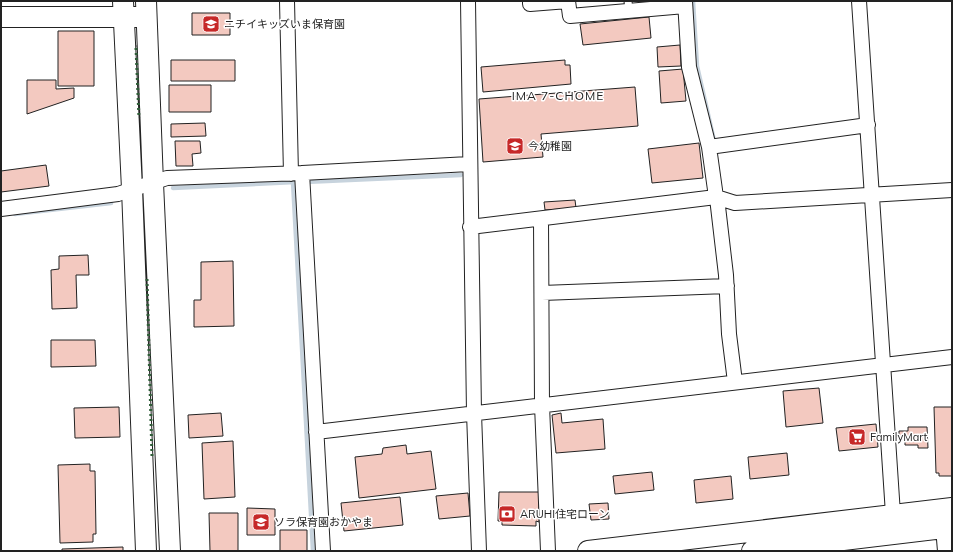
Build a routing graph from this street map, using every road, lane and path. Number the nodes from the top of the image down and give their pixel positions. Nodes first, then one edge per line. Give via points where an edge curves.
1 (287, 1) edge
2 (468, 1) edge
3 (530, 1) edge
4 (859, 1) edge
5 (685, 4) edge
6 (628, 6) edge
7 (124, 9) edge
8 (147, 9) edge
9 (1, 17) edge
10 (868, 126) junction
11 (712, 146) junction
12 (469, 164) junction
13 (299, 178) junction
14 (153, 183) junction
15 (132, 189) junction
16 (952, 190) edge
17 (873, 195) junction
18 (720, 199) junction
19 (1, 209) edge
20 (541, 219) junction
21 (470, 227) junction
22 (727, 286) junction
23 (542, 292) junction
24 (952, 357) edge
25 (883, 364) junction
26 (735, 382) junction
27 (542, 405) junction
28 (474, 413) junction
29 (316, 432) junction
30 (893, 514) junction
31 (948, 518) edge
32 (632, 549) edge
33 (146, 551) edge
34 (170, 551) edge
35 (323, 551) edge
36 (479, 551) edge
37 (548, 551) edge
38 (588, 551) edge
39 (752, 551) edge
40 (948, 551) edge

1 - 13 street
2 - 12 street
3 - 6 street via 530,4 568,1 570,16
4 - 10 street
5 - 6 street
5 - 11 street via 689,67
7 - 8 street
7 - 9 street
7 - 15 street
8 - 14 street
10 - 11 street
10 - 17 street
11 - 18 street
12 - 13 street
12 - 21 street
13 - 14 street via 167,178
13 - 29 street
14 - 15 street
14 - 34 street
15 - 19 street via 118,194
15 - 33 street
16 - 17 street
17 - 18 street via 735,204
17 - 25 street
18 - 20 street
18 - 22 street
20 - 21 street
20 - 23 street
21 - 28 street
22 - 23 street
22 - 26 street
23 - 27 street
24 - 25 street
25 - 26 street
25 - 30 street
26 - 27 street
27 - 28 street
27 - 37 street
28 - 29 street
28 - 36 street
29 - 35 street
30 - 31 street
30 - 32 street
31 - 39 street
31 - 40 street
32 - 38 street

